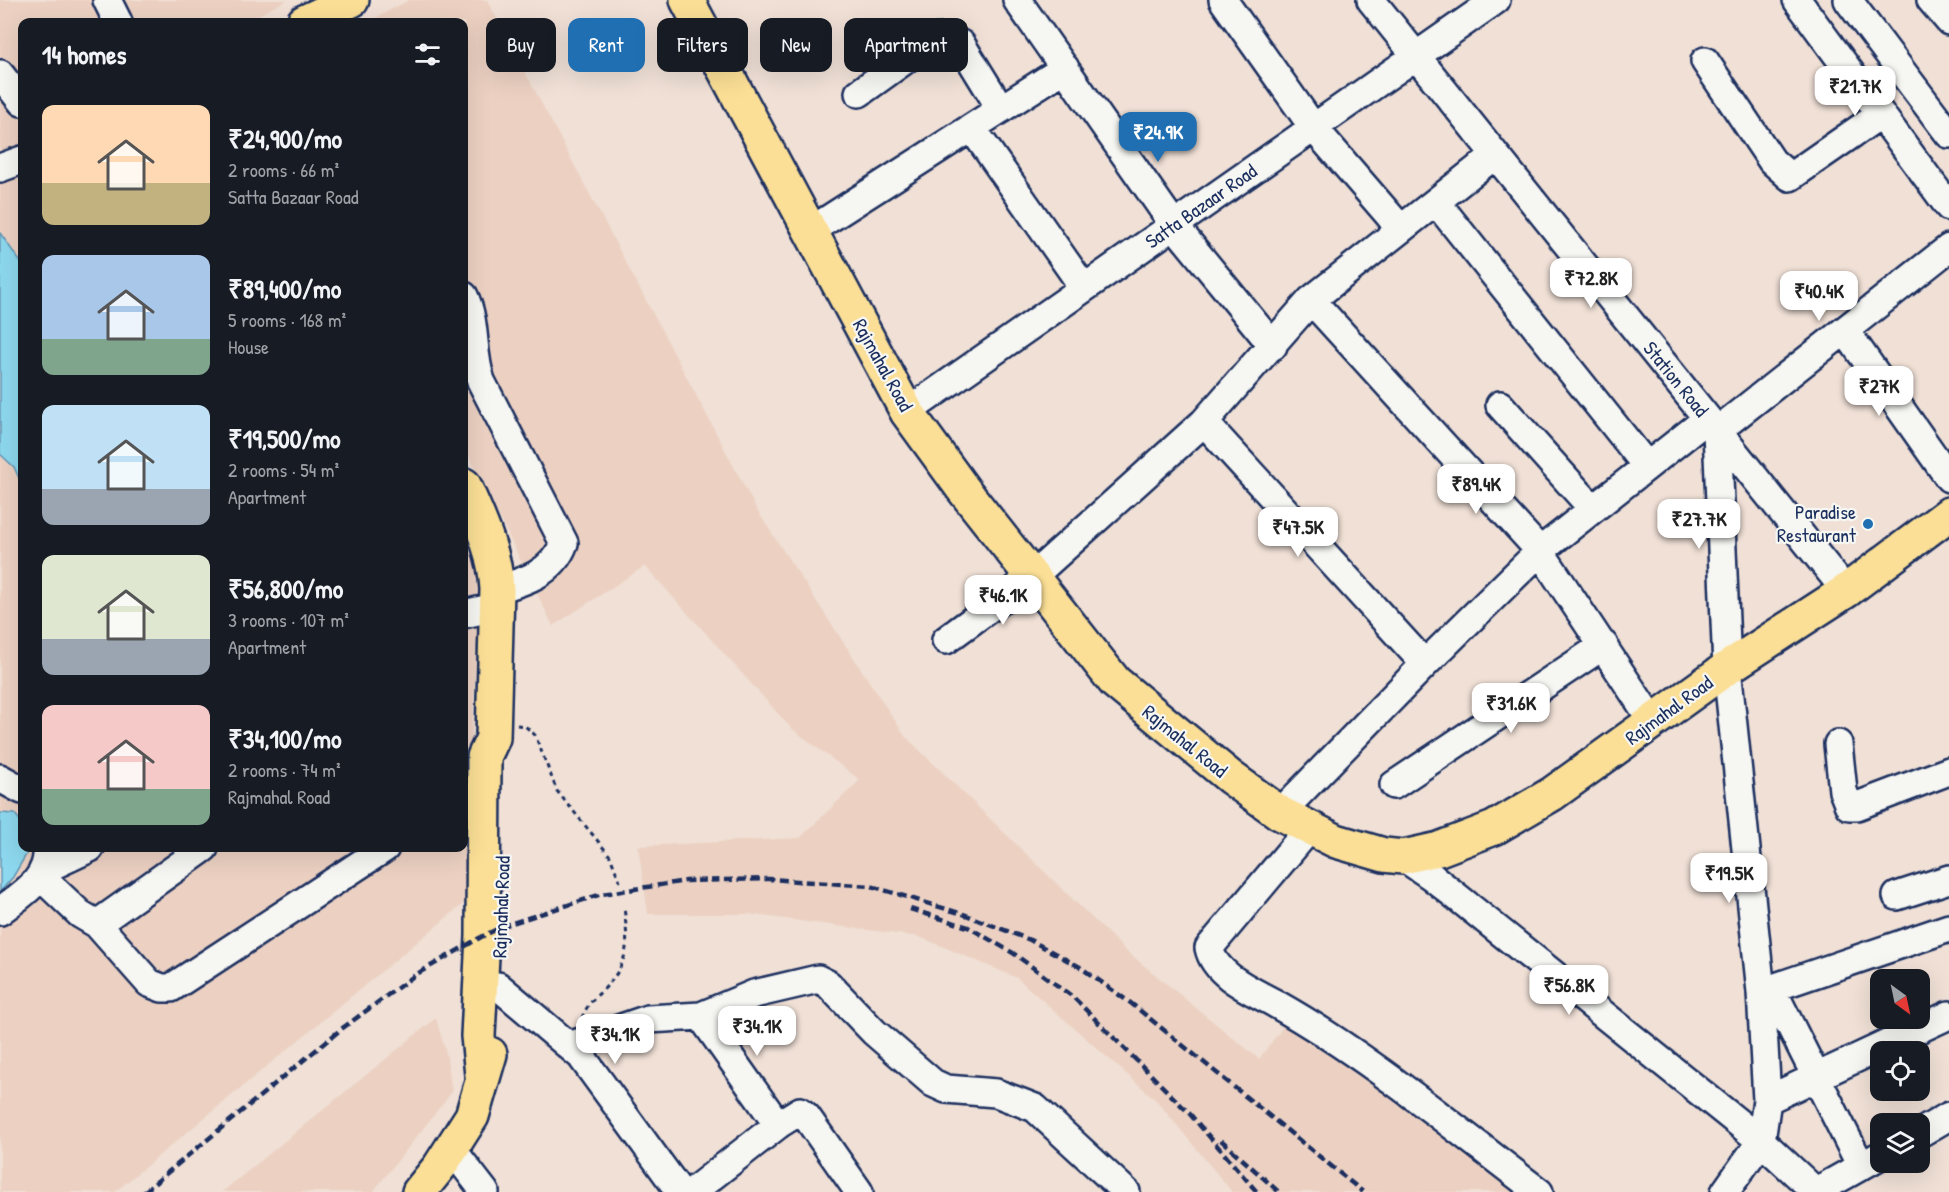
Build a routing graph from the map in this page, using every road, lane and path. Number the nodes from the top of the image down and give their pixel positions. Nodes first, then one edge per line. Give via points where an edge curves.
1 (107, 0) edge
2 (352, 0) edge
3 (687, 0) edge
4 (1017, 0) edge
5 (1223, 0) edge
6 (1371, 0) edge
7 (1496, 0) edge
8 (1797, 0) edge
9 (1848, 0) edge
10 (1931, 0) edge
11 (116, 18) edge
12 (313, 18) edge
13 (1949, 21) edge
14 (1416, 57) junction
15 (1706, 61) dead end
16 (1065, 68) junction
17 (0, 74) edge
18 (859, 93) dead end
19 (18, 97) edge
20 (1001, 109) junction
21 (1881, 114) junction
22 (1313, 127) junction
23 (972, 128) junction
24 (1949, 134) edge
25 (1495, 155) junction
26 (18, 161) edge
27 (0, 168) edge
28 (1437, 203) junction
29 (1949, 207) edge
30 (1174, 225) junction
31 (1401, 229) junction
32 (810, 231) junction
33 (1949, 248) edge
34 (1084, 288) junction
35 (1311, 300) junction
36 (468, 310) edge
37 (1845, 330) junction
38 (1273, 346) junction
39 (1500, 405) dead end
40 (907, 412) junction
41 (1204, 422) junction
42 (1712, 424) junction
43 (1646, 465) junction
44 (1949, 478) edge
45 (468, 494) edge
46 (1593, 509) junction
47 (1949, 514) edge
48 (1540, 551) junction
49 (1033, 576) junction
50 (1846, 591) junction
51 (496, 598) junction
52 (468, 612) edge
53 (946, 640) dead end
54 (1604, 645) junction
55 (1425, 664) junction
56 (1726, 668) junction
57 (494, 718) junction
58 (1653, 722) junction
59 (1838, 744) dead end
60 (1949, 771) edge
61 (0, 778) edge
62 (1394, 785) dead end
63 (18, 788) edge
64 (1280, 813) junction
65 (1309, 829) junction
66 (474, 846) edge
67 (78, 852) edge
68 (198, 852) edge
69 (379, 852) edge
70 (1403, 857) junction
71 (44, 864) edge
72 (1949, 879) edge
73 (620, 882) dead end
74 (1897, 896) dead end
75 (624, 907) dead end
76 (0, 911) edge
77 (97, 924) junction
78 (1949, 928) edge
79 (498, 986) junction
80 (1766, 990) junction
81 (1949, 1015) edge
82 (700, 1016) junction
83 (574, 1045) junction
84 (482, 1075) junction
85 (1815, 1077) junction
86 (1767, 1100) junction
87 (1948, 1120) edge
88 (778, 1125) junction
89 (1930, 1128) edge
90 (1761, 1141) junction
91 (451, 1148) junction
92 (1870, 1159) edge
93 (1870, 1161) edge
94 (419, 1192) edge
95 (485, 1192) edge
96 (680, 1192) edge
97 (692, 1192) edge
98 (859, 1192) edge
99 (1126, 1192) edge
100 (1539, 1192) edge
101 (1725, 1192) edge
102 (1816, 1192) edge

1 - 11 street
2 - 12 main road
3 - 32 main road, Rajmahal Road
4 - 16 street
5 - 22 street
6 - 14 street, Station Road
7 - 14 street, Satta Bazaar Road
8 - 21 street
9 - 24 street
10 - 13 street
14 - 22 street, Satta Bazaar Road
14 - 25 street, Station Road
15 - 21 street via 1772,161 1790,177
16 - 20 street
16 - 30 street
17 - 19 street
18 - 20 street via 934,39 946,38 961,44
20 - 23 street
21 - 29 street
22 - 30 street, Satta Bazaar Road
22 - 31 street
23 - 32 street
23 - 34 street
25 - 28 street
25 - 42 street, Station Road
26 - 27 street
28 - 31 street
28 - 43 street
30 - 34 street, Satta Bazaar Road
30 - 38 street
31 - 35 street
32 - 40 main road, Rajmahal Road
33 - 37 street
34 - 40 street, Satta Bazaar Road
35 - 38 street
35 - 48 street
36 - 51 street via 481,381 564,543 552,563
37 - 42 street
37 - 44 street
38 - 41 street
39 - 46 street
40 - 49 main road, Rajmahal Road
41 - 49 street
41 - 55 street
42 - 43 street
42 - 50 street, Station Road
42 - 56 street
43 - 46 street
45 - 51 main road, Rajmahal Road via 496,566
46 - 48 street
47 - 50 main road, Rajmahal Road
48 - 54 street
48 - 55 street
49 - 53 street
49 - 64 main road, Rajmahal Road via 1115,682
50 - 56 main road, Rajmahal Road
51 - 52 street
51 - 57 main road, Rajmahal Road
54 - 58 street
54 - 62 street
55 - 64 street
56 - 58 main road, Rajmahal Road
56 - 80 street
57 - 66 main road, Rajmahal Road via 484,757
57 - 73 path via 525,726 535,735 557,791 610,856
57 - 79 main road, Rajmahal Road via 502,755 503,926
58 - 70 main road, Rajmahal Road via 1552,794 1494,828 1439,849
59 - 60 street via 1843,791 1849,806
61 - 63 street
64 - 65 main road, Rajmahal Road
65 - 70 main road, Rajmahal Road via 1358,848
65 - 100 street via 1209,948 1214,964 1239,983 1330,1034
66 - 84 main road, Rajmahal Road
67 - 71 street
68 - 77 street
69 - 77 street via 171,988 149,983
70 - 90 street
71 - 76 street via 37,883
71 - 77 street via 80,914
72 - 74 street
75 - 83 path via 628,941 623,965 583,1015
78 - 80 street
79 - 83 street
79 - 84 main road, Rajmahal Road via 496,1039
80 - 85 street
80 - 86 street
81 - 85 street
82 - 83 street via 648,1019
82 - 88 street
82 - 99 street via 754,994 818,979 933,1083 946,1089 996,1093 1035,1108
83 - 96 street
84 - 91 main road, Rajmahal Road via 472,1116
85 - 86 street
85 - 92 street
86 - 90 street
87 - 89 street
88 - 97 street
88 - 98 street via 800,1112 806,1116
90 - 101 street
90 - 102 street
91 - 94 main road, Rajmahal Road
91 - 95 street
93 - 102 street

